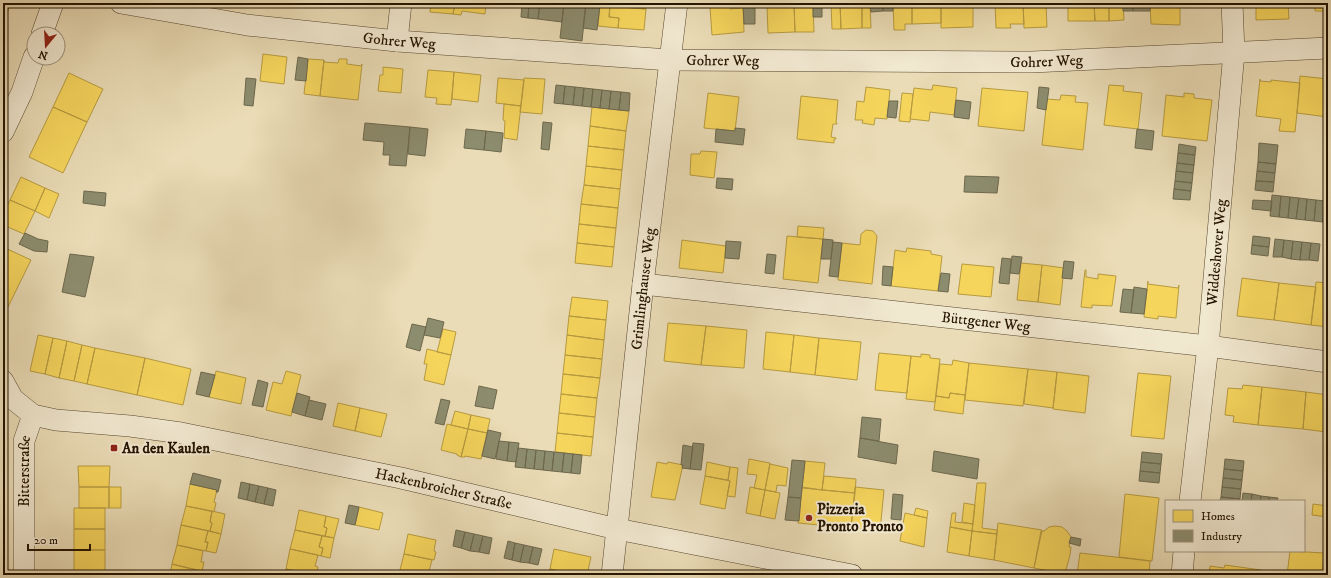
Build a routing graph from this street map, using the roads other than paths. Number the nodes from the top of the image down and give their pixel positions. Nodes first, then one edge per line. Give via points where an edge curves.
1 (53, 3) edge
2 (121, 3) edge
3 (401, 3) edge
4 (677, 3) edge
5 (1232, 3) edge
6 (45, 26) edge
7 (397, 41) junction
8 (1328, 48) edge
9 (1234, 52) junction
10 (670, 60) junction
11 (31, 66) edge
12 (3, 132) edge
13 (643, 284) junction
14 (1208, 346) junction
15 (1328, 362) edge
16 (3, 380) edge
17 (32, 415) junction
18 (1190, 500) edge
19 (617, 529) junction
20 (1184, 552) edge
21 (24, 575) edge
22 (612, 575) edge
23 (852, 575) edge
24 (1182, 575) edge

1 - 6 street
2 - 7 street, Gohrer Weg via 247,25
3 - 7 street
4 - 10 street, Grimlinghauser Weg
5 - 9 street, Widdeshover Weg
7 - 10 street, Gohrer Weg
8 - 9 street, Gohrer Weg
9 - 10 street, Gohrer Weg via 1032,62
9 - 14 street, Widdeshover Weg
10 - 13 street, Grimlinghauser Weg
11 - 12 street
13 - 14 street, Büttgener Weg
13 - 19 street, Grimlinghauser Weg
14 - 15 street, Büttgener Weg
14 - 18 street, Widdeshover Weg
16 - 17 street, Bitterstraße via 13,399
17 - 19 street, Hackenbroicher Straße via 56,420 181,433 401,478
17 - 21 street, Bitterstraße via 24,441
19 - 22 street, Grimlinghauser Weg
19 - 23 street, Hackenbroicher Straße
20 - 24 street

